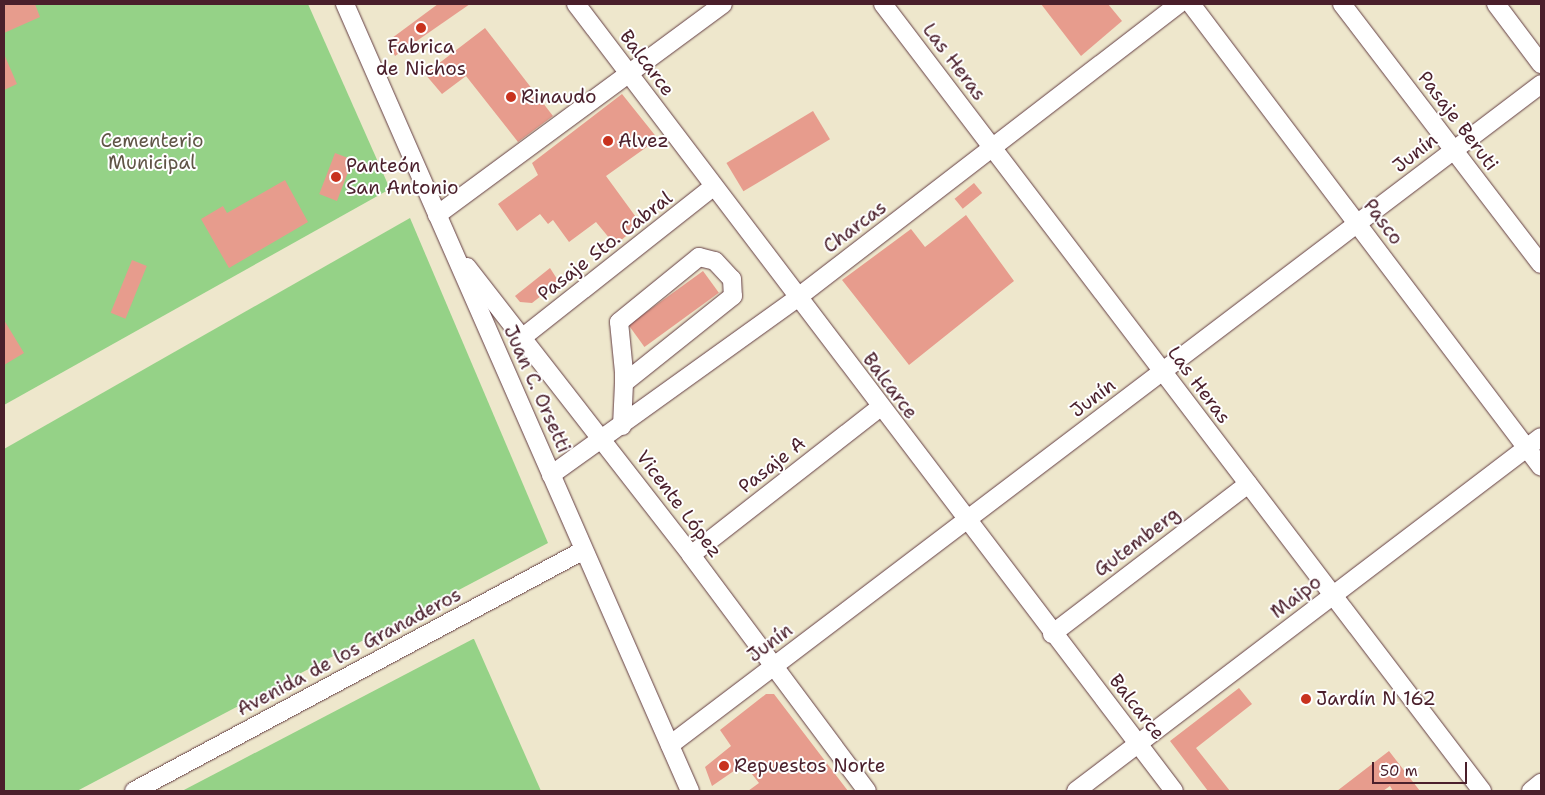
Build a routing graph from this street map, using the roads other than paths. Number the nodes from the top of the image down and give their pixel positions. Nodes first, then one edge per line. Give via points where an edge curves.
1 (345, 4) edge
2 (576, 4) edge
3 (723, 4) edge
4 (883, 4) edge
5 (1179, 4) edge
6 (1191, 4) edge
7 (1342, 4) edge
8 (1496, 4) edge
9 (1541, 64) edge
10 (628, 73) junction
11 (1541, 84) edge
12 (993, 148) junction
13 (1453, 150) junction
14 (712, 188) junction
15 (437, 215) junction
16 (1358, 224) junction
17 (451, 248) junction
18 (1541, 264) edge
19 (798, 298) junction
20 (523, 337) junction
21 (1163, 372) junction
22 (624, 383) junction
23 (879, 408) junction
24 (622, 426) junction
25 (1541, 437) edge
26 (602, 440) junction
27 (1527, 448) junction
28 (1541, 467) edge
29 (551, 475) junction
30 (1248, 484) junction
31 (967, 520) junction
32 (584, 550) junction
33 (691, 555) junction
34 (1333, 595) junction
35 (1052, 634) junction
36 (773, 668) junction
37 (1139, 744) junction
38 (670, 745) junction
39 (1541, 783) edge
40 (134, 791) edge
41 (690, 791) edge
42 (866, 791) edge
43 (1076, 791) edge
44 (1174, 791) edge
45 (1482, 791) edge
46 (1531, 791) edge

1 - 15 street, Juan C. Orsetti
2 - 10 street, Balcarce
3 - 10 street
4 - 12 street, Las Heras
5 - 12 street, Charcas
6 - 16 street, Pasco
7 - 13 street, Pasaje Beruti
8 - 9 street
10 - 14 street, Balcarce
10 - 15 street
11 - 13 street, Junín
12 - 19 street, Charcas
12 - 21 street, Las Heras
13 - 16 street, Junín
13 - 18 street, Pasaje Beruti
14 - 19 street, Balcarce
14 - 20 street, Pasaje Sto. Cabral
15 - 17 street, Juan C. Orsetti
16 - 21 street, Junín
16 - 27 street, Pasco
17 - 20 street, Vicente López
17 - 29 street, Juan C. Orsetti
19 - 23 street, Balcarce
19 - 24 street, Charcas
20 - 26 street, Vicente López
21 - 30 street, Las Heras
21 - 31 street, Junín
22 - 22 street via 619,322 700,257 715,261 732,279 733,296
22 - 24 street
23 - 31 street, Balcarce
23 - 33 street, Pasaje A
24 - 26 street, Charcas
25 - 27 street, Maipo
26 - 29 street, Charcas
26 - 33 street, Vicente López
27 - 28 street, Pasco
27 - 34 street, Maipo
29 - 32 street, Juan C. Orsetti
30 - 34 street, Las Heras
30 - 35 street, Gutemberg
31 - 35 street, Balcarce
31 - 36 street, Junín
32 - 38 street, Juan C. Orsetti
32 - 40 street, Avenida de los Granaderos
33 - 36 street, Vicente López
34 - 37 street, Maipo
34 - 45 street, Las Heras
35 - 37 street, Balcarce
36 - 38 street, Junín
36 - 42 street, Vicente López
37 - 43 street, Maipo
37 - 44 street, Balcarce
38 - 41 street, Juan C. Orsetti
39 - 46 street

